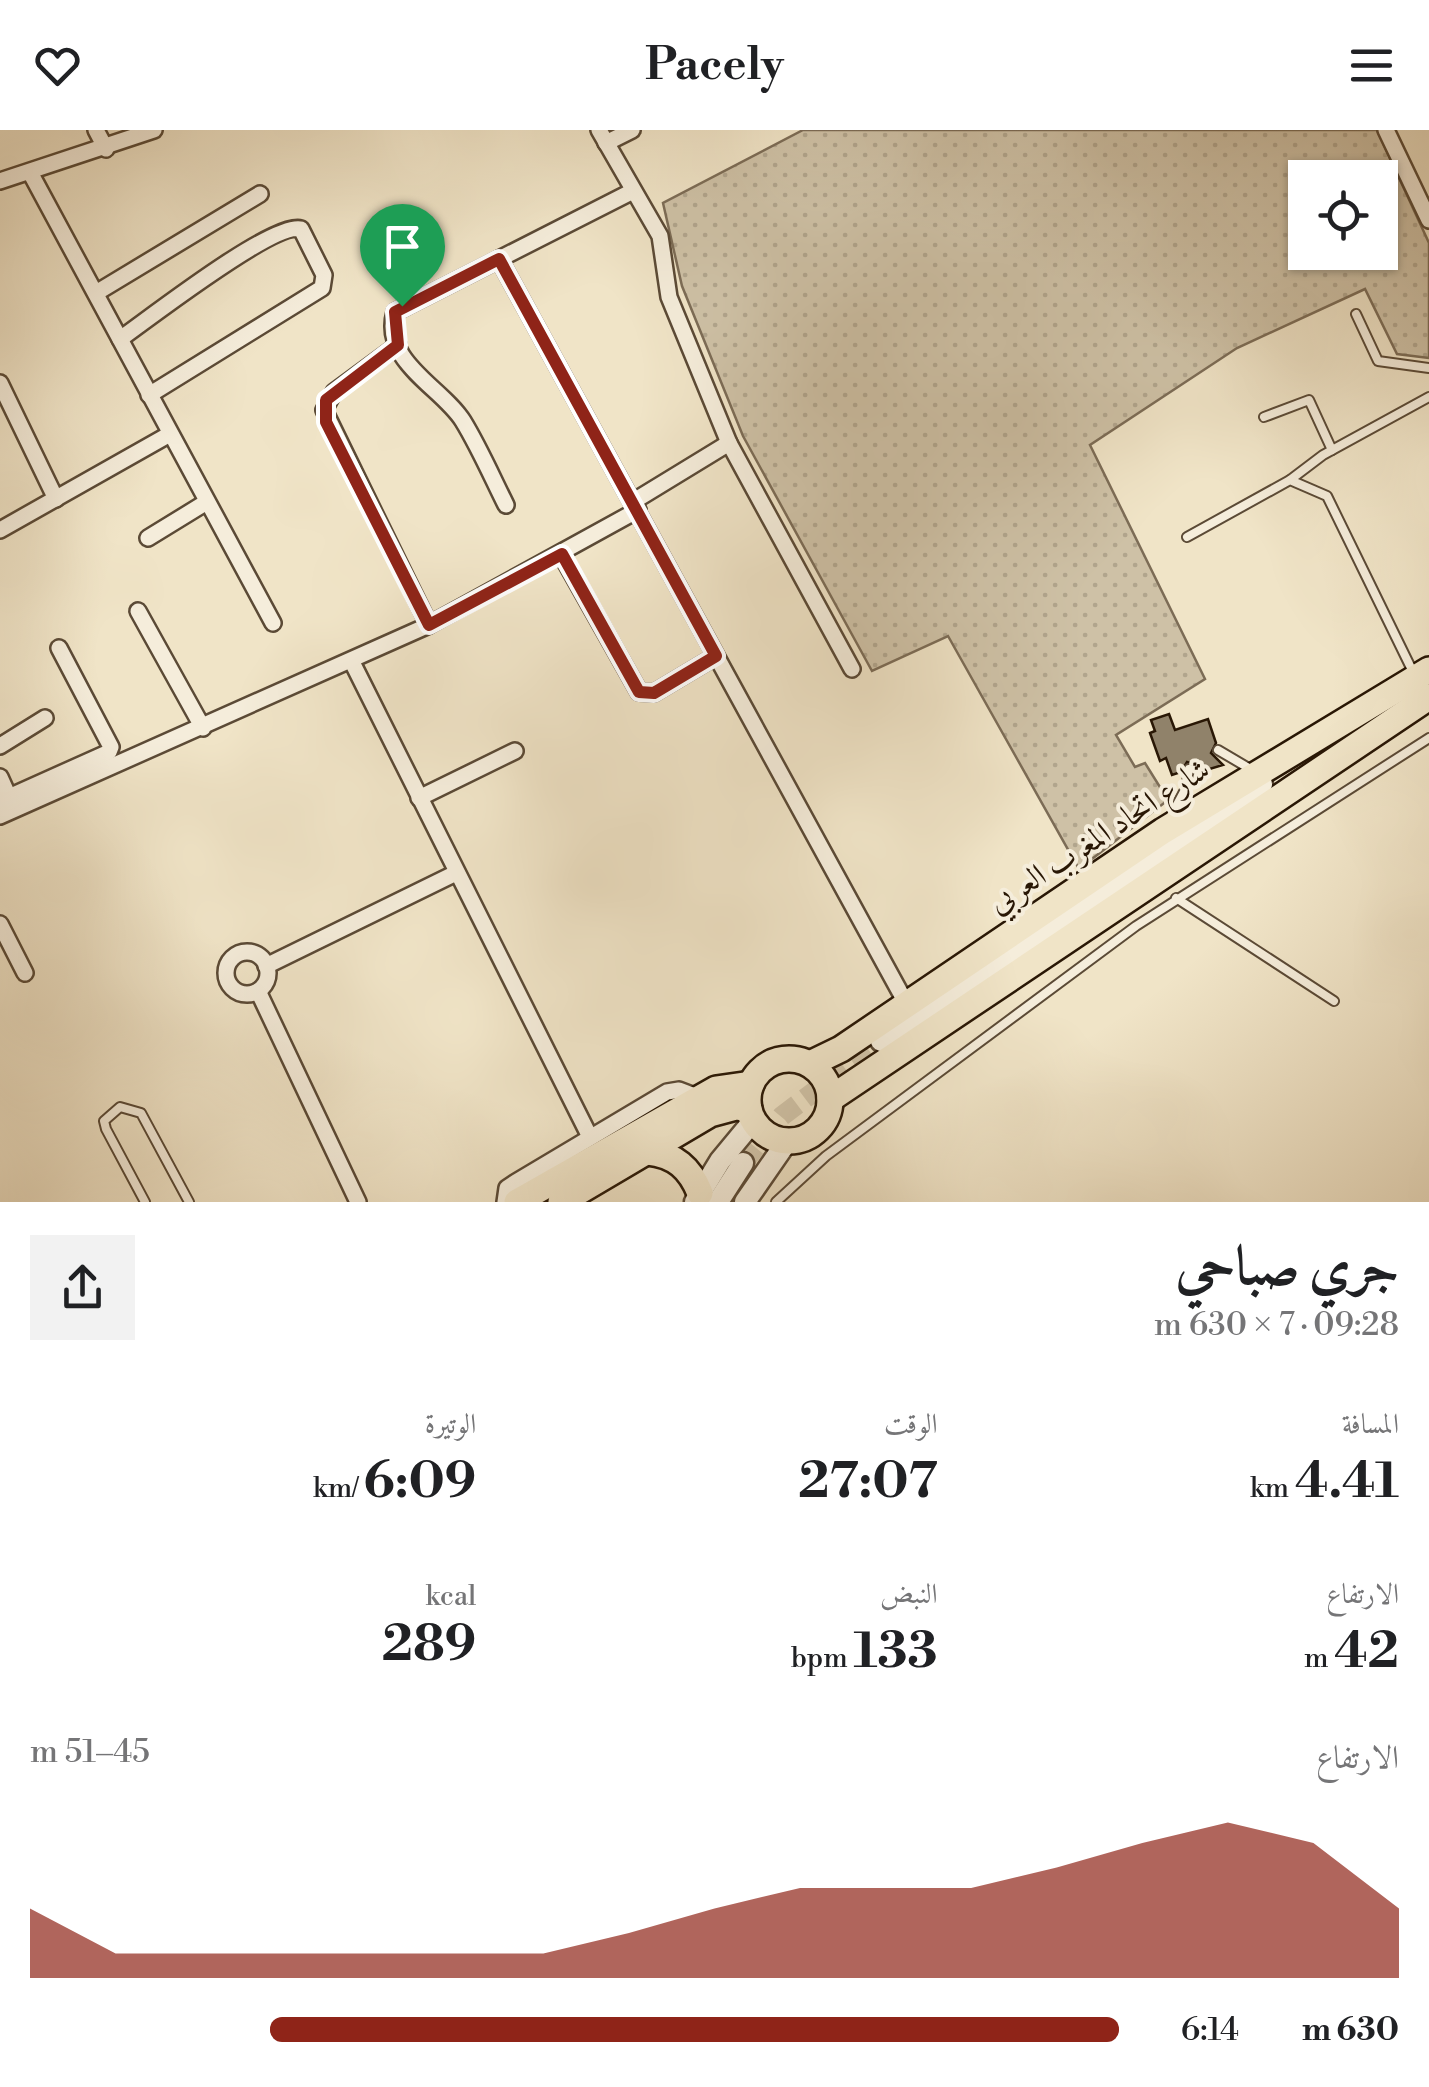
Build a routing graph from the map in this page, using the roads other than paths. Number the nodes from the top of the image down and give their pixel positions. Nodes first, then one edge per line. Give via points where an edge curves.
1 (96, 130) edge
2 (154, 130) edge
3 (632, 130) edge
4 (1386, 130) edge
5 (602, 136) edge
6 (106, 149) junction
7 (30, 174) junction
8 (0, 181) edge
9 (633, 191) junction
10 (260, 194) dead end
11 (1429, 220) edge
12 (499, 259) junction
13 (96, 294) junction
14 (1356, 314) dead end
15 (120, 338) junction
16 (398, 345) junction
17 (1429, 368) edge
18 (0, 383) edge
19 (149, 395) junction
20 (1429, 397) edge
21 (1264, 416) dead end
22 (170, 434) junction
23 (729, 443) junction
24 (1332, 450) junction
25 (1290, 480) junction
26 (56, 499) junction
27 (205, 503) junction
28 (506, 505) dead end
29 (636, 505) junction
30 (0, 530) edge
31 (1187, 537) dead end
32 (148, 538) dead end
33 (562, 554) junction
34 (138, 611) dead end
35 (274, 623) dead end
36 (429, 625) junction
37 (58, 648) dead end
38 (716, 656) junction
39 (352, 662) junction
40 (852, 668) dead end
41 (1425, 686) edge
42 (45, 718) dead end
43 (203, 728) junction
44 (1429, 738) edge
45 (0, 746) edge
46 (1218, 750) dead end
47 (515, 751) dead end
48 (1189, 769) dead end
49 (1256, 772) junction
50 (0, 777) edge
51 (419, 798) junction
52 (5, 799) edge
53 (0, 816) edge
54 (1162, 832) junction
55 (456, 873) junction
56 (1176, 898) junction
57 (0, 924) edge
58 (266, 966) junction
59 (25, 973) dead end
60 (258, 991) junction
61 (1334, 1001) dead end
62 (906, 1003) junction
63 (880, 1042) tunnel mouth
64 (810, 1064) junction
65 (700, 1098) junction
66 (830, 1099) junction
67 (751, 1105) junction
68 (590, 1136) junction
69 (788, 1140) junction
70 (648, 1152) junction
71 (744, 1162) tunnel mouth
72 (704, 1199) edge
73 (144, 1202) edge
74 (189, 1202) edge
75 (358, 1202) edge
76 (504, 1202) edge
77 (517, 1202) edge
78 (562, 1202) edge
79 (744, 1202) edge
80 (776, 1202) edge

1 - 6 street
2 - 6 street
3 - 5 street
4 - 11 street
5 - 9 street
6 - 7 street
7 - 8 street
7 - 13 street
9 - 12 street
9 - 23 street via 660,236 669,296
10 - 13 street
12 - 16 street via 395,312
12 - 29 street
13 - 15 street
14 - 17 lane via 1378,360
15 - 19 street
15 - 19 street via 261,242 288,228 301,230 324,275 322,288
16 - 28 street via 422,383 456,411
16 - 36 street via 334,392 324,410
18 - 26 street
19 - 22 street
20 - 24 lane
21 - 24 lane via 1309,400
22 - 26 street
22 - 27 street
23 - 29 street
23 - 40 street
24 - 25 lane
25 - 31 lane
25 - 41 lane via 1327,496
26 - 30 street
27 - 32 street
27 - 35 street
29 - 33 street
29 - 38 street
33 - 36 street
33 - 38 street via 639,692 654,693
34 - 43 street
36 - 39 street
37 - 52 street via 111,747
38 - 62 street
39 - 43 street
39 - 51 street
41 - 49 main road, شارع اتحاد المغرب العربي
41 - 63 street
41 - 66 main road, شارع اتحاد المغرب العربي
42 - 45 street
43 - 53 street
44 - 56 lane
46 - 49 lane
47 - 51 street
48 - 54 lane
49 - 54 main road, شارع اتحاد المغرب العربي
50 - 52 street
51 - 55 street
54 - 62 main road, شارع اتحاد المغرب العربي
55 - 58 street
55 - 68 street
56 - 61 lane
56 - 80 lane via 826,1156
57 - 59 street
58 - 60 street
58 - 60 street via 248,953 228,963 230,986 243,994
60 - 75 street
62 - 64 main road, شارع اتحاد المغرب العربي
64 - 66 main road via 827,1083
64 - 67 main road via 776,1061
65 - 67 main road via 716,1089
65 - 68 street via 667,1092
65 - 77 main road
66 - 69 main road via 818,1129
67 - 69 main road via 768,1135
67 - 70 main road via 722,1108
67 - 72 street
68 - 76 street via 507,1188
69 - 79 street
70 - 72 main road via 675,1159
70 - 78 main road
71 - 72 street
73 - 74 lane via 106,1129 104,1120 120,1107 141,1113

